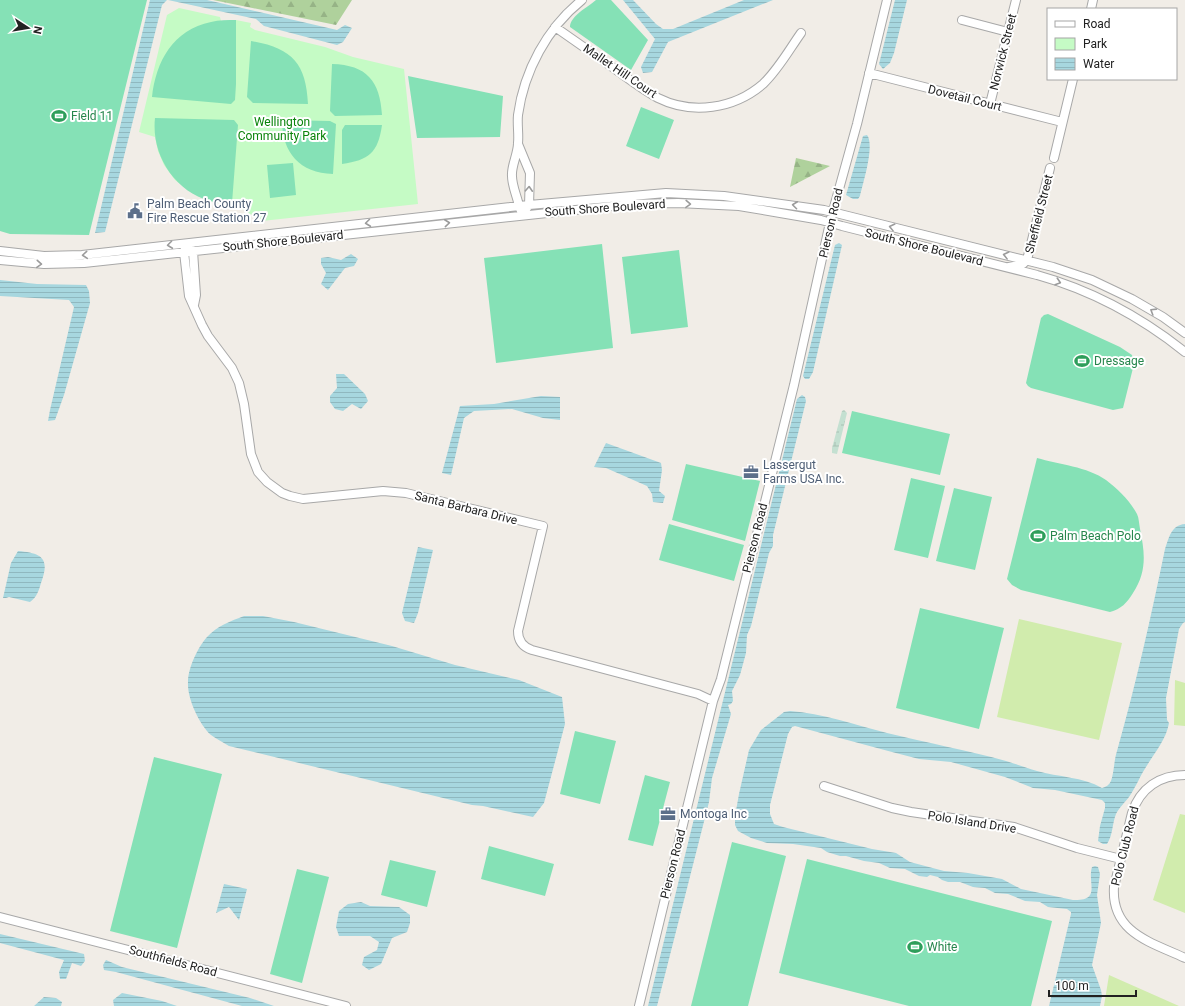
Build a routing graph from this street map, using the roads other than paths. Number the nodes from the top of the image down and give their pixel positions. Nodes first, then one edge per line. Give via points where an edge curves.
1 (582, 0) edge
2 (887, 0) edge
3 (1016, 0) edge
4 (962, 20) dead end
5 (556, 27) junction
6 (1008, 32) junction
7 (801, 33) dead end
8 (869, 72) junction
9 (1073, 80) edge
10 (990, 104) junction
11 (1062, 122) junction
12 (518, 144) junction
13 (1054, 158) dead end
14 (1050, 168) dead end
15 (528, 205) junction
16 (519, 206) junction
17 (833, 212) junction
18 (523, 215) junction
19 (830, 223) junction
20 (186, 243) junction
21 (0, 251) edge
22 (193, 251) junction
23 (184, 252) junction
24 (0, 260) edge
25 (1027, 260) junction
26 (1045, 264) junction
27 (1006, 268) junction
28 (1020, 271) junction
29 (194, 305) junction
30 (1185, 333) edge
31 (1185, 352) edge
32 (713, 701) junction
33 (1185, 775) edge
34 (824, 786) dead end
35 (1121, 859) junction
36 (0, 917) edge
37 (1185, 958) edge
38 (346, 1006) edge
39 (639, 1006) edge

1 - 5 street
2 - 8 street, Pierson Road
3 - 6 street, Norwick Street
4 - 6 street
5 - 7 street, Mallet Hill Court via 658,98 677,105 702,108 729,103 754,91 772,74
5 - 12 street via 537,56 524,88 518,117
6 - 10 street, Norwick Street
8 - 10 street, Dovetail Court
8 - 17 street, Pierson Road
9 - 11 street, Sheffield Street
10 - 11 street, Dovetail Court
11 - 13 street, Sheffield Street
15 -> 12 street via 530,173
12 - 16 street via 511,176
14 - 25 street, Sheffield Street
15 - 16 street, South Shore Boulevard
17 -> 15 street, South Shore Boulevard via 724,196 666,193
15 - 18 street
16 - 18 street
16 -> 20 street, South Shore Boulevard
17 - 19 street, Pierson Road
25 -> 17 street, South Shore Boulevard
18 -> 19 street, South Shore Boulevard via 631,204 678,203 739,206
22 -> 18 street, South Shore Boulevard
19 - 27 street, South Shore Boulevard
19 - 32 street, Pierson Road via 794,384 721,679
20 -> 21 street, South Shore Boulevard via 82,255 44,256
20 - 22 street
20 - 23 street, Santa Barbara Drive
22 - 23 street, South Shore Boulevard
22 - 29 street, Santa Barbara Drive via 196,295
24 -> 23 street, South Shore Boulevard via 44,264 84,263
23 - 29 street, Santa Barbara Drive via 189,296
25 - 26 street, South Shore Boulevard
25 - 27 street via 1019,266
26 - 28 street via 1029,266
30 -> 26 street, South Shore Boulevard via 1148,308 1111,288
27 - 28 street, South Shore Boulevard
28 -> 31 street, South Shore Boulevard via 1102,299 1138,318
29 - 32 street, Santa Barbara Drive via 204,329 232,368 239,383 252,459 261,476 274,488 290,496 312,499 383,491 406,493 543,526 518,631 524,647 698,694
32 - 39 street, Pierson Road
33 - 35 street, Polo Club Road via 1161,779 1141,794 1132,813
34 - 35 street, Polo Island Drive via 892,808 1014,827 1077,848
35 - 37 street, Polo Club Road via 1114,895 1115,907 1122,922 1140,937
36 - 38 street, Southfields Road

